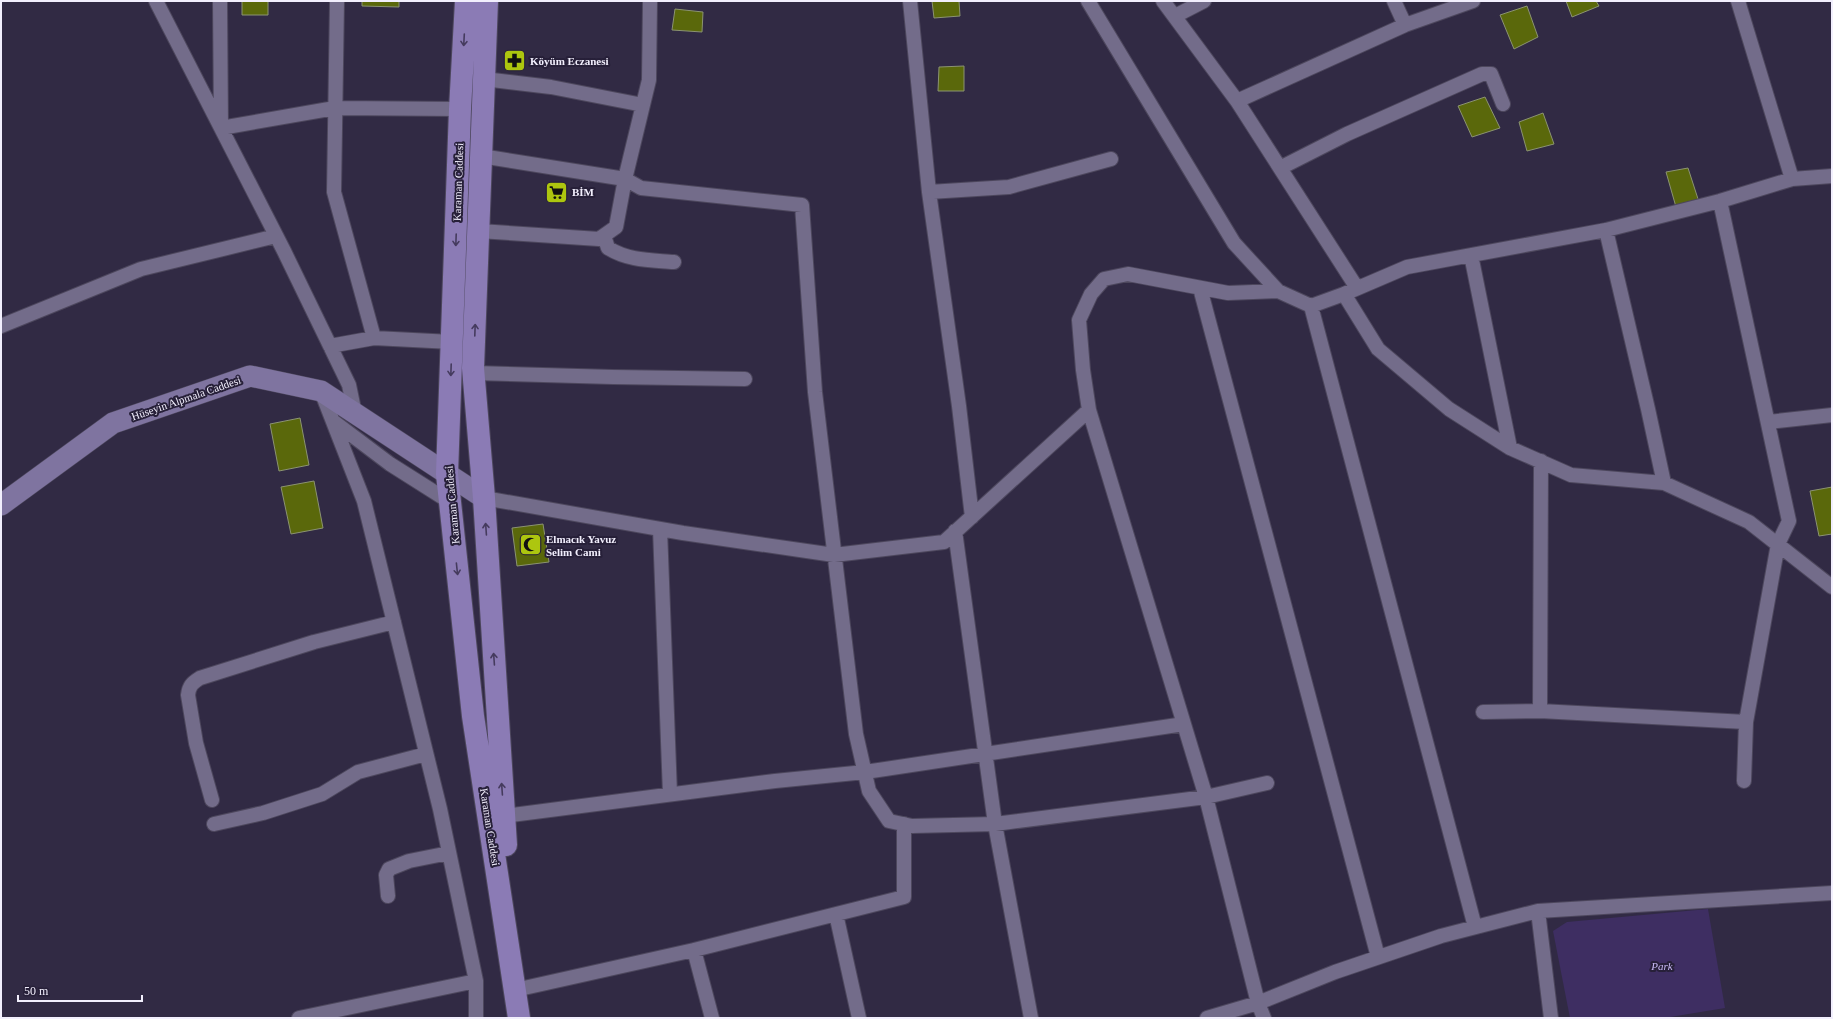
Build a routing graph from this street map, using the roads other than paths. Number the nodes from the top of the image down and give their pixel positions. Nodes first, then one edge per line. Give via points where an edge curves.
1 (156, 1) edge
2 (209, 1) edge
3 (220, 1) edge
4 (337, 1) edge
5 (466, 1) edge
6 (487, 1) edge
7 (650, 1) edge
8 (910, 1) edge
9 (1088, 1) edge
10 (1163, 1) edge
11 (1204, 1) edge
12 (1394, 1) edge
13 (1473, 1) edge
14 (1738, 1) edge
15 (1174, 16) junction
16 (220, 24) junction
17 (1405, 25) junction
18 (484, 79) junction
19 (1237, 101) junction
20 (1503, 104) dead end
21 (643, 105) junction
22 (335, 108) junction
23 (460, 108) junction
24 (221, 128) junction
25 (481, 156) junction
26 (1111, 159) dead end
27 (1280, 168) junction
28 (1832, 176) edge
29 (624, 179) junction
30 (1792, 180) junction
31 (929, 192) junction
32 (1720, 201) junction
33 (1606, 230) junction
34 (478, 231) junction
35 (276, 236) junction
36 (604, 236) junction
37 (1471, 255) junction
38 (674, 262) dead end
39 (1200, 288) junction
40 (1357, 288) junction
41 (1278, 291) junction
42 (1344, 294) junction
43 (1311, 306) junction
44 (1, 326) edge
45 (374, 338) junction
46 (452, 342) junction
47 (330, 346) junction
48 (474, 373) junction
49 (744, 379) dead end
50 (321, 391) junction
51 (1089, 410) junction
52 (355, 414) junction
53 (1832, 416) edge
54 (333, 421) junction
55 (1768, 422) junction
56 (1510, 448) junction
57 (1541, 461) junction
58 (448, 474) junction
59 (1664, 483) junction
60 (484, 498) junction
61 (450, 502) junction
62 (1, 505) edge
63 (972, 517) junction
64 (660, 529) junction
65 (955, 531) junction
66 (1778, 544) junction
67 (834, 555) junction
68 (1832, 587) edge
69 (394, 622) junction
70 (1540, 711) junction
71 (1483, 712) dead end
72 (1746, 722) junction
73 (1184, 724) junction
74 (985, 753) junction
75 (426, 754) junction
76 (865, 772) junction
77 (1744, 781) dead end
78 (1267, 783) dead end
79 (670, 794) junction
80 (1206, 797) junction
81 (212, 800) dead end
82 (504, 816) junction
83 (214, 824) dead end
84 (904, 824) junction
85 (994, 824) junction
86 (450, 853) junction
87 (1832, 893) edge
88 (388, 896) dead end
89 (1538, 911) junction
90 (836, 914) junction
91 (1475, 927) junction
92 (694, 950) junction
93 (1378, 957) junction
94 (476, 982) junction
95 (514, 986) junction
96 (1258, 1004) junction
97 (299, 1018) edge
98 (476, 1018) edge
99 (520, 1018) edge
100 (712, 1018) edge
101 (859, 1018) edge
102 (1031, 1018) edge
103 (1207, 1018) edge
104 (1264, 1018) edge
105 (1551, 1018) edge

1 - 24 street
2 - 16 street
3 - 16 street
4 - 22 street
5 -> 23 main road, Karaman Caddesi
6 - 18 main road, Karaman Caddesi
7 - 21 street via 649,80
8 - 31 street
9 - 41 street via 1234,243
10 - 15 street
11 - 15 street
12 - 17 street
13 - 17 street
14 - 30 street
15 - 19 street
16 - 24 street
17 - 19 street
18 - 21 street via 551,87
18 - 25 main road, Karaman Caddesi
19 - 27 street
20 - 27 street via 1491,74 1482,74 1347,134
21 - 29 street
22 - 23 street
22 - 24 street
22 - 45 street via 334,192
23 -> 46 main road, Karaman Caddesi
24 - 35 street
25 - 29 street
25 - 34 main road, Karaman Caddesi
26 - 31 street via 1009,187
27 - 40 street
28 - 30 street
29 - 36 street via 616,227
29 - 67 street via 641,188 802,205 815,392
30 - 32 street
31 - 63 street
32 - 33 street
32 - 55 street
33 - 37 street
33 - 59 street
34 - 36 street via 599,239
48 -> 34 main road, Karaman Caddesi
35 - 44 street via 140,269
35 - 47 street
36 - 38 street via 608,248 620,255
37 - 40 street via 1407,267
37 - 56 street
39 - 41 street via 1228,293
39 - 51 street via 1128,274 1104,278 1091,294 1079,320
39 - 93 street
40 - 42 street
41 - 43 street
42 - 43 street
42 - 56 street via 1378,349 1449,410
43 - 91 street
45 - 46 street
45 - 47 street
46 -> 58 main road, Karaman Caddesi
47 - 52 street via 349,385
48 - 49 street
48 - 60 main road, Karaman Caddesi
50 - 52 street, Hüseyin Alpmala Caddesi
50 - 54 street
50 - 62 street, Hüseyin Alpmala Caddesi via 250,376 113,423
51 - 63 street
51 - 73 street
52 - 58 street, Hüseyin Alpmala Caddesi
53 - 55 street
54 - 61 street via 390,464
54 - 69 street via 364,501
55 - 66 street via 1789,521
56 - 57 street
57 - 59 street via 1571,475
57 - 70 street
58 - 60 street, Hüseyin Alpmala Caddesi
58 - 61 main road, Karaman Caddesi
59 - 66 street via 1749,522
60 - 64 street
82 -> 60 main road, Karaman Caddesi
61 -> 95 main road, Karaman Caddesi via 473,716
63 - 65 street
64 - 67 street
64 - 79 street
65 - 67 street via 944,542
65 - 74 street
66 - 68 street
66 - 72 street
67 - 76 street via 856,734
69 - 75 street
69 - 81 street via 314,642 200,678 193,683 188,695 195,736
70 - 71 street
70 - 72 street
72 - 77 street
73 - 74 street
73 - 80 street
74 - 76 street
74 - 85 street
75 - 83 street via 358,772 322,794
75 - 86 street
76 - 79 street
76 - 84 street via 869,792 889,821
78 - 80 street
79 - 82 street
80 - 85 street
80 - 96 street
82 - 95 main road, Karaman Caddesi
84 - 85 street
84 - 90 street via 904,897
85 - 102 street
86 - 88 street via 409,861 389,869 386,875
86 - 94 street
87 - 89 street
89 - 91 street
89 - 105 street
90 - 92 street
90 - 101 street
91 - 93 street
92 - 95 street
92 - 100 street
93 - 96 street
94 - 97 street
94 - 98 street
95 - 99 main road, Karaman Caddesi
96 - 103 street
96 - 104 street

